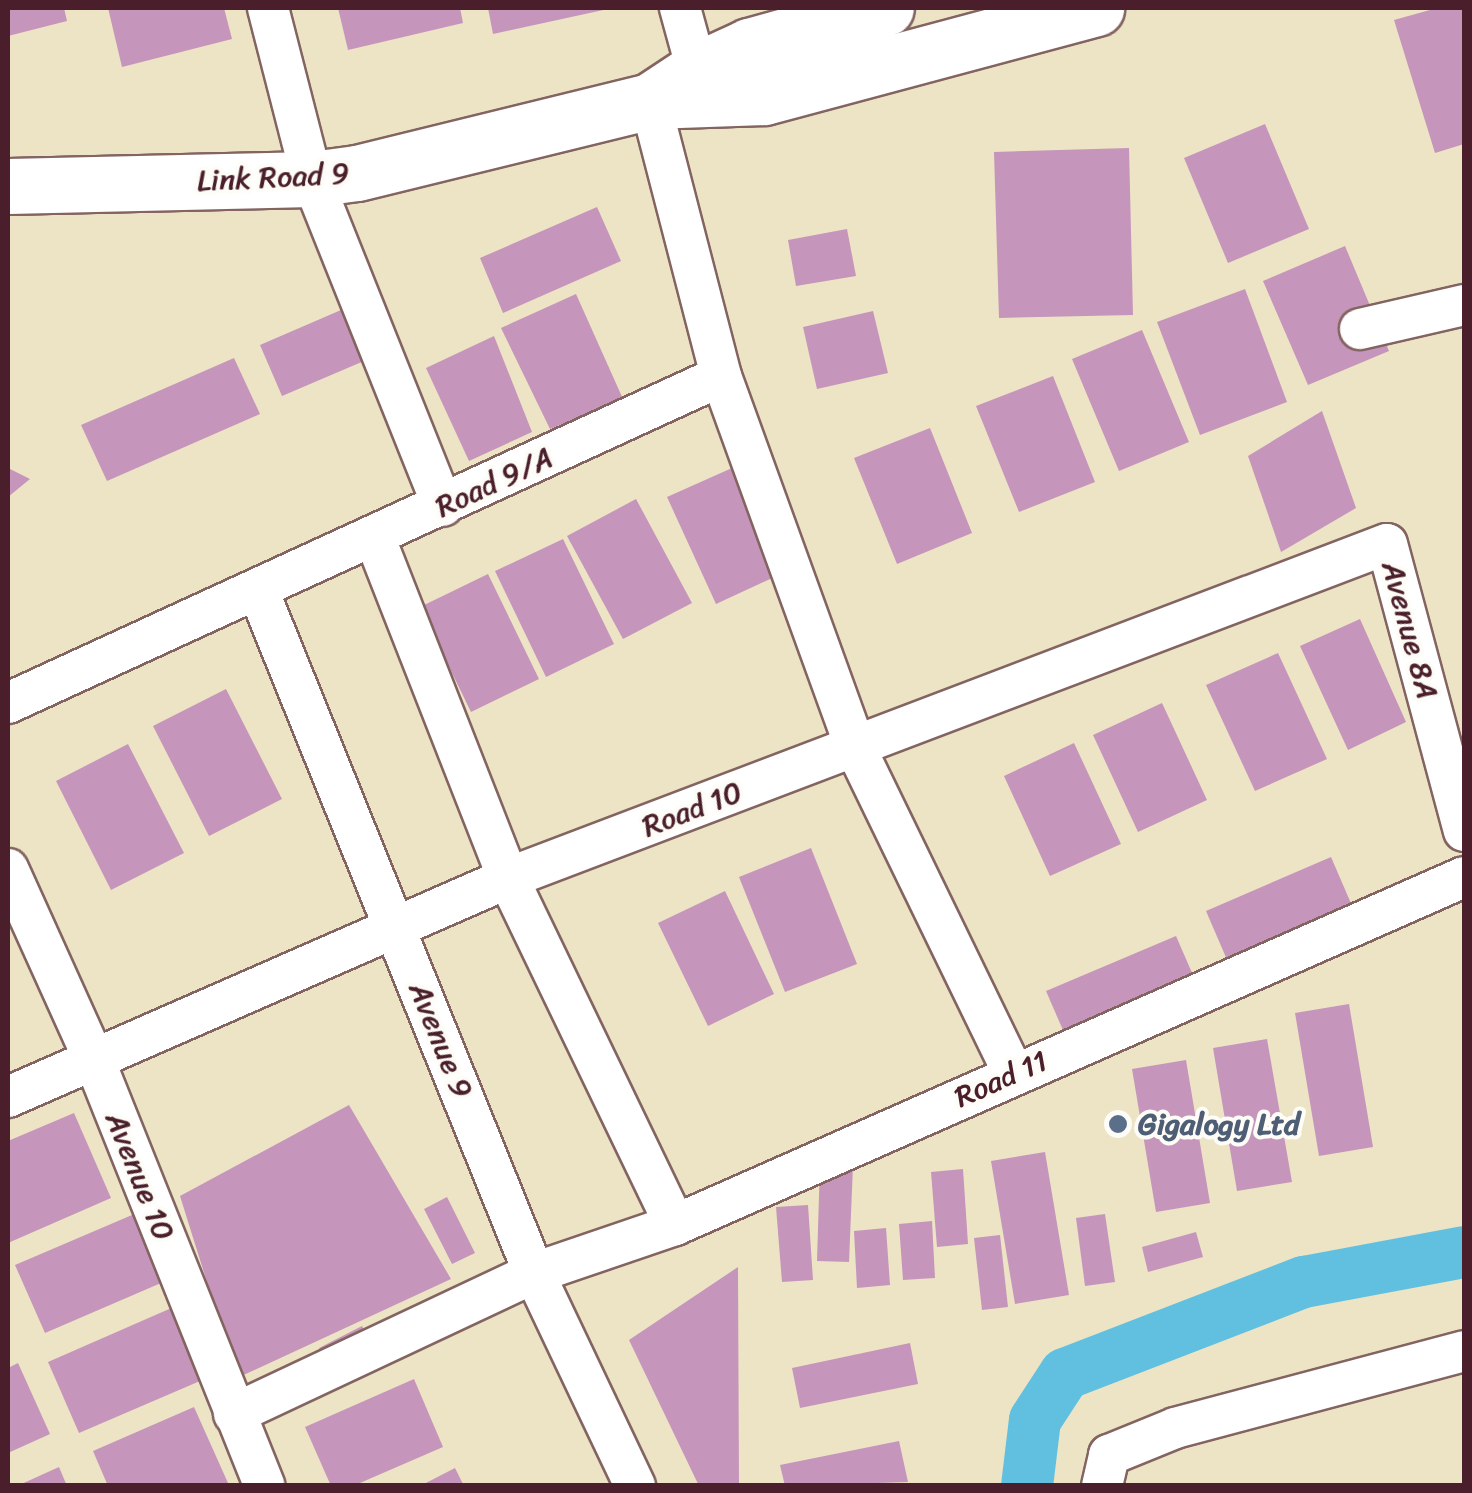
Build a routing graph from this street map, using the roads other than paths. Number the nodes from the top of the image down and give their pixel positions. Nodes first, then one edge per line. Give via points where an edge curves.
1 (268, 8) edge
2 (680, 8) edge
3 (886, 8) edge
4 (1096, 8) edge
5 (698, 70) junction
6 (650, 101) junction
7 (312, 179) junction
8 (8, 186) edge
9 (1464, 304) edge
10 (1360, 330) dead end
11 (721, 376) junction
12 (444, 506) junction
13 (374, 536) junction
14 (1387, 544) joint
15 (258, 590) junction
16 (8, 703) edge
17 (855, 747) junction
18 (1464, 832) edge
19 (8, 869) edge
20 (1464, 877) edge
21 (508, 878) junction
22 (396, 931) junction
23 (94, 1057) junction
24 (1013, 1073) junction
25 (8, 1097) edge
26 (675, 1225) junction
27 (534, 1273) junction
28 (1464, 1351) edge
29 (234, 1414) junction
30 (265, 1486) edge
31 (636, 1486) edge
32 (1102, 1486) edge

1 - 7 street
2 - 5 street
3 - 5 main road, Link Road 9 via 749,46
4 - 6 main road, Link Road 9 via 764,97
5 - 6 main road, Link Road 9
6 - 7 main road, Link Road 9
6 - 11 street
7 - 8 main road, Link Road 9
7 - 12 street
9 - 10 street
11 - 12 street, Road 9/A
11 - 17 street
12 - 13 street, Road 9/A
13 - 15 street, Road 9/A
13 - 21 street
14 - 17 street, Road 10
14 - 18 street, Avenue 8A
15 - 16 street, Road 9/A
15 - 22 street, Avenue 9
17 - 21 street, Road 10
17 - 24 street
19 - 23 street, Avenue 10
20 - 24 street, Road 11
21 - 22 street, Road 10
21 - 26 street
22 - 23 street, Road 10
22 - 27 street, Avenue 9
23 - 25 street, Road 10
23 - 29 street, Avenue 10
24 - 26 street, Road 11
26 - 27 street, Road 11
27 - 29 street, Road 11
27 - 31 street, Avenue 9
28 - 32 street via 1175,1428 1108,1455
29 - 30 street, Avenue 10

